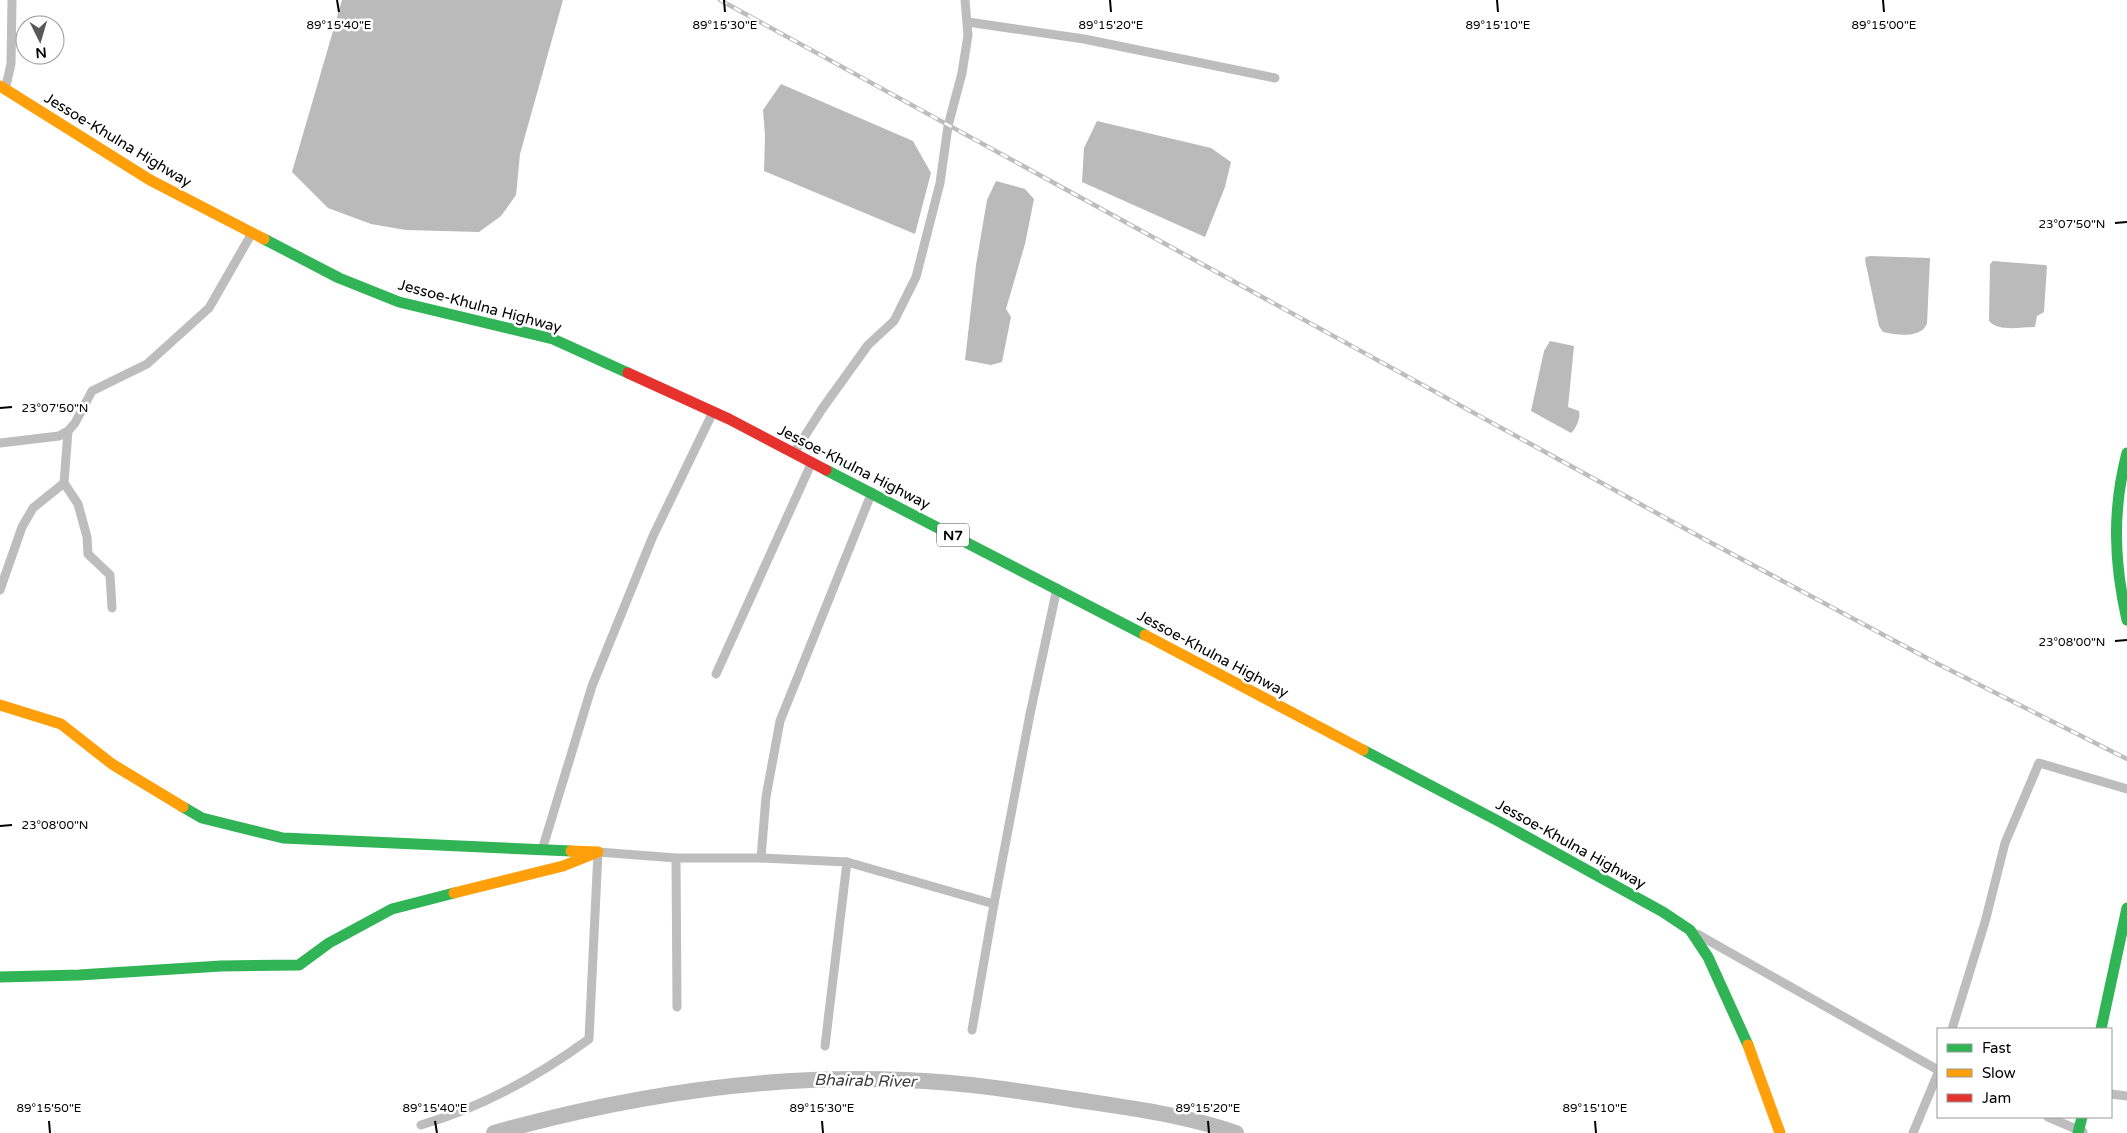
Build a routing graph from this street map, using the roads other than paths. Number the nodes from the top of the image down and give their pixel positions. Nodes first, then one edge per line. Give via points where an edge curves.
1 (12, 0) edge
2 (965, 0) edge
3 (968, 22) junction
4 (1276, 78) dead end
5 (2, 88) edge
6 (252, 233) junction
7 (713, 412) junction
8 (68, 431) junction
9 (0, 443) edge
10 (794, 453) junction
11 (2127, 453) edge
12 (812, 462) junction
13 (64, 483) junction
14 (872, 492) junction
15 (1058, 588) junction
16 (0, 590) edge
17 (112, 608) dead end
18 (2127, 620) edge
19 (716, 674) dead end
20 (0, 706) edge
21 (2127, 789) edge
22 (542, 850) junction
23 (598, 852) junction
24 (676, 858) junction
25 (761, 858) junction
26 (847, 862) junction
27 (994, 904) junction
28 (2127, 908) edge
29 (1690, 930) junction
30 (2122, 958) edge
31 (0, 977) edge
32 (677, 1007) dead end
33 (1952, 1028) edge
34 (2101, 1028) edge
35 (972, 1030) dead end
36 (824, 1046) dead end
37 (1937, 1071) edge
38 (1937, 1074) edge
39 (2112, 1094) edge
40 (2127, 1096) edge
41 (2050, 1118) edge
42 (2082, 1118) edge
43 (421, 1125) dead end
44 (2081, 1132) edge
45 (1780, 1133) edge
46 (1913, 1133) edge

1 - 5 street via 11,64
2 - 3 street
3 - 4 street via 1084,39
3 - 10 street via 962,73 948,126 940,184 916,277 894,321 868,345
5 - 6 main road, Jessoe-Khulna Highway / N7 via 150,180
6 - 7 main road, Jessoe-Khulna Highway / N7 via 339,278 399,302 552,339
6 - 8 street via 209,308 148,364 92,391
7 - 10 main road, Jessoe-Khulna Highway / N7
7 - 22 street via 653,536 592,686
8 - 9 street via 59,436
8 - 13 street
10 - 12 main road, Jessoe-Khulna Highway / N7
11 - 18 main road via 2115,524 2117,573
12 - 14 main road, Jessoe-Khulna Highway / N7
12 - 19 street
13 - 16 street via 33,508 22,527
13 - 17 street via 78,504 88,554 110,575
14 - 15 main road, Jessoe-Khulna Highway / N7
14 - 25 street via 780,721 766,797
15 - 27 street
15 - 29 main road, Jessoe-Khulna Highway / N7 via 1500,822
20 - 22 main road via 61,724 112,764 202,818 283,838
21 - 33 street via 2039,763 2006,843
22 - 23 main road
23 - 24 street
23 - 31 main road via 563,866 392,909 329,943 299,965
23 - 43 street via 589,1039 508,1091 455,1115
24 - 25 street
24 - 32 street
25 - 26 street
26 - 27 street
26 - 36 street
27 - 35 street
28 - 30 main road
29 - 37 street
29 - 45 main road, Jessoe-Khulna Highway / N7 via 1708,957 1729,1000
30 - 34 main road
38 - 46 street
39 - 40 street
41 - 44 street
42 - 44 main road

